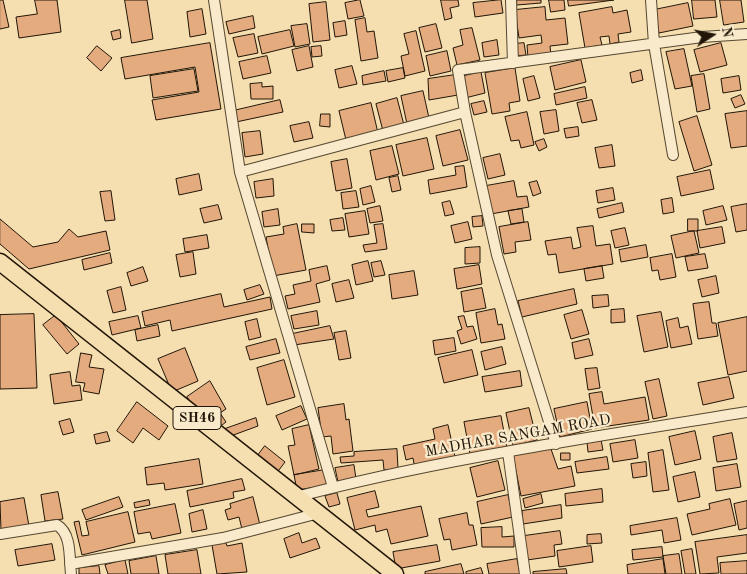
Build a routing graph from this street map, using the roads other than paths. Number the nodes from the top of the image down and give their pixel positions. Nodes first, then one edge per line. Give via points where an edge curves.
1 (214, 0) edge
2 (511, 0) edge
3 (651, 0) edge
4 (747, 34) edge
5 (654, 44) junction
6 (513, 63) junction
7 (464, 112) junction
8 (673, 155) dead end
9 (240, 172) junction
10 (0, 262) edge
11 (747, 412) edge
12 (556, 444) junction
13 (508, 452) junction
14 (333, 487) junction
15 (296, 497) junction
16 (319, 513) junction
17 (0, 534) edge
18 (71, 569) edge
19 (394, 574) edge
20 (525, 574) edge

1 - 9 street
2 - 6 street
3 - 5 street
4 - 5 street
5 - 6 street
5 - 8 street
6 - 7 street via 458,70
7 - 9 street
7 - 12 street via 497,254
9 - 14 street
10 - 15 main road, SH46
11 - 12 street, MADHAR SANGAM ROAD
12 - 13 street, MADHAR SANGAM ROAD
13 - 14 street, MADHAR SANGAM ROAD
13 - 20 street
14 - 15 street, MADHAR SANGAM ROAD
15 - 16 main road, SH46
16 - 18 street via 223,538
16 - 19 main road, SH46
17 - 18 street via 57,525 64,532

